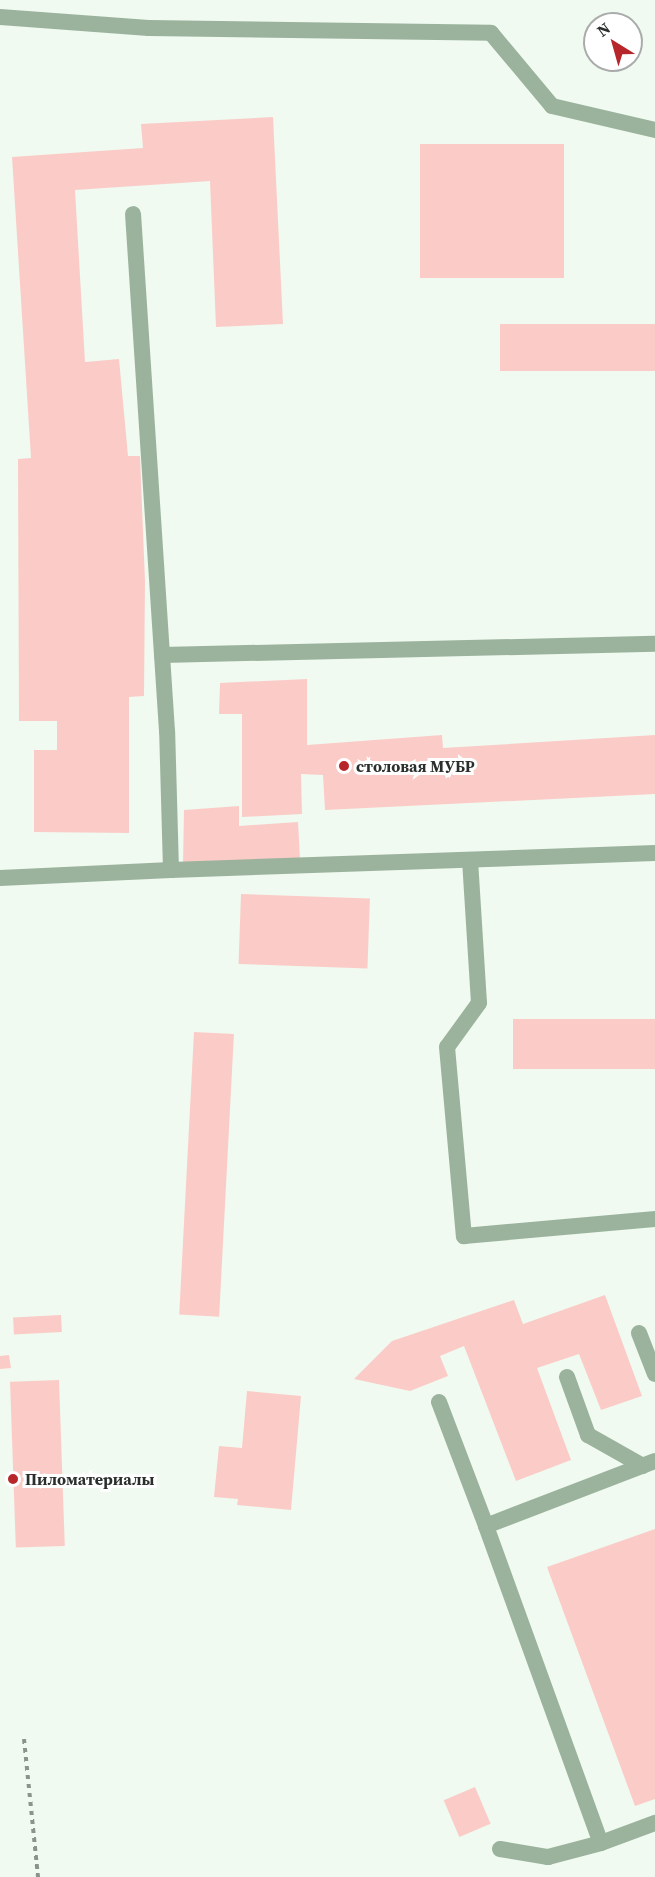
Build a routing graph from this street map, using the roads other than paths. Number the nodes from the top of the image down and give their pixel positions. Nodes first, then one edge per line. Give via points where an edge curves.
1 (0, 17) edge
2 (655, 130) edge
3 (133, 214) dead end
4 (655, 644) edge
5 (162, 655) junction
6 (655, 853) edge
7 (470, 860) junction
8 (171, 870) junction
9 (0, 878) edge
10 (655, 1219) edge
11 (639, 1333) dead end
12 (655, 1374) edge
13 (567, 1377) dead end
14 (439, 1402) dead end
15 (649, 1464) edge
16 (486, 1526) junction
17 (655, 1823) edge
18 (601, 1843) junction
19 (500, 1849) dead end

1 - 2 lane via 149,28 491,33 552,106
3 - 5 lane
4 - 5 lane
5 - 8 lane
6 - 7 lane
7 - 8 lane
7 - 10 lane via 479,1003 447,1047 464,1236
8 - 9 lane
11 - 12 lane
13 - 15 lane via 588,1434
14 - 16 lane
15 - 16 lane
16 - 18 lane
17 - 18 lane
18 - 19 lane via 548,1857

